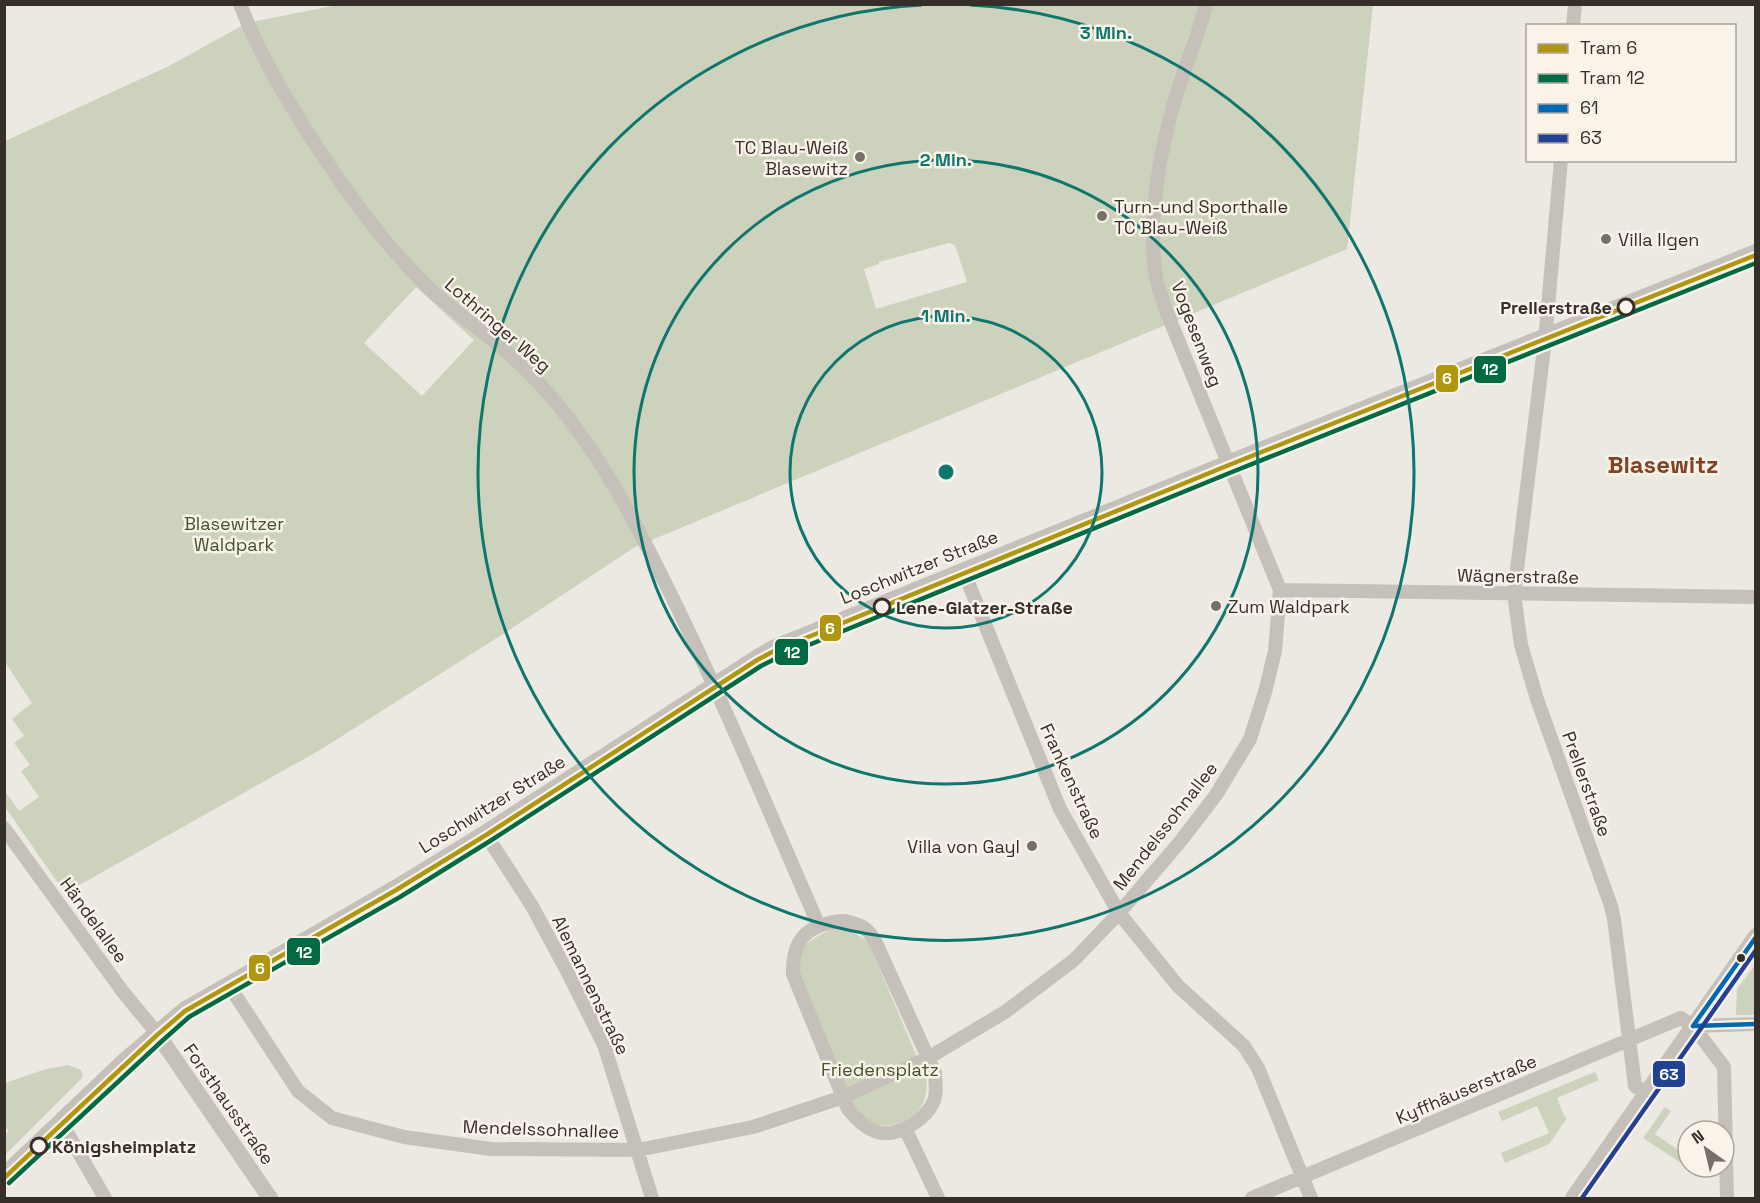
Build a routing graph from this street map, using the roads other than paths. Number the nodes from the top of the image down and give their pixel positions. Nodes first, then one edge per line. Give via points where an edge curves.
1 (240, 4) edge
2 (1206, 4) edge
3 (1575, 4) edge
4 (1573, 24) edge
5 (1561, 162) edge
6 (1755, 252) edge
7 (1545, 337) junction
8 (1228, 463) junction
9 (963, 570) junction
10 (1280, 590) junction
11 (1514, 594) junction
12 (1755, 597) edge
13 (714, 685) junction
14 (4, 828) edge
15 (485, 833) junction
16 (1119, 913) junction
17 (819, 926) junction
18 (1755, 936) edge
19 (228, 984) junction
20 (1755, 1024) edge
21 (1693, 1026) junction
22 (156, 1032) junction
23 (1629, 1038) junction
24 (928, 1058) junction
25 (1647, 1092) junction
26 (843, 1098) junction
27 (60, 1122) junction
28 (905, 1128) junction
29 (638, 1150) junction
30 (4, 1175) edge
31 (1302, 1178) junction
32 (105, 1198) edge
33 (270, 1198) edge
34 (652, 1198) edge
35 (938, 1198) edge
36 (1252, 1198) edge
37 (1311, 1198) edge
38 (1573, 1198) edge
39 (1727, 1198) edge

1 - 13 street, Lothringer Weg via 250,31 292,109 350,197 427,287 529,373 559,406 601,464 645,539
2 - 8 street, Vogesenweg via 1176,96 1161,159 1153,249 1165,308
3 - 4 street
5 - 7 street, Prellerstraße
6 - 7 street, Loschwitzer Straße
7 - 8 street, Loschwitzer Straße
7 - 11 street, Prellerstraße
8 - 9 street, Loschwitzer Straße
8 - 10 street, Mendelssohnallee
9 - 13 street, Loschwitzer Straße via 773,648
9 - 16 street, Frankenstraße via 1060,809
10 - 11 street, Wägnerstraße
10 - 16 street, Mendelssohnallee via 1275,651 1250,739 1216,795
11 - 12 street, Wägnerstraße
11 - 23 street, Prellerstraße via 1521,645 1537,699 1611,906
13 - 15 street, Loschwitzer Straße
13 - 17 street
14 - 22 street, Händelallee
15 - 19 street, Loschwitzer Straße
15 - 29 street, Alemannenstraße via 532,906 604,1045
16 - 24 street, Mendelssohnallee via 1074,960 1005,1012
16 - 31 street, Frankenstraße via 1178,986 1244,1046 1258,1068
17 - 24 street via 845,921 870,931
17 - 26 street via 799,942 793,956 793,974
18 - 21 street
19 - 22 street, Loschwitzer Straße
19 - 29 street, Mendelssohnallee via 298,1091 332,1118 404,1137 491,1149
20 - 21 street
21 - 23 street, Kyffhäuserstraße via 1681,1018
21 - 25 street
21 - 39 street via 1724,1067
22 - 27 street
22 - 33 street, Forsthausstraße
23 - 25 street, Prellerstraße via 1635,1086
23 - 31 street, Kyffhäuserstraße
24 - 26 street
24 - 28 street via 935,1073 935,1099 924,1114
25 - 38 street
26 - 28 street via 857,1119 877,1132 893,1133
26 - 29 street, Mendelssohnallee via 753,1127
27 - 30 street
27 - 32 street
28 - 35 street
29 - 34 street, Alemannenstraße
31 - 36 street, Kyffhäuserstraße
31 - 37 street, Frankenstraße

